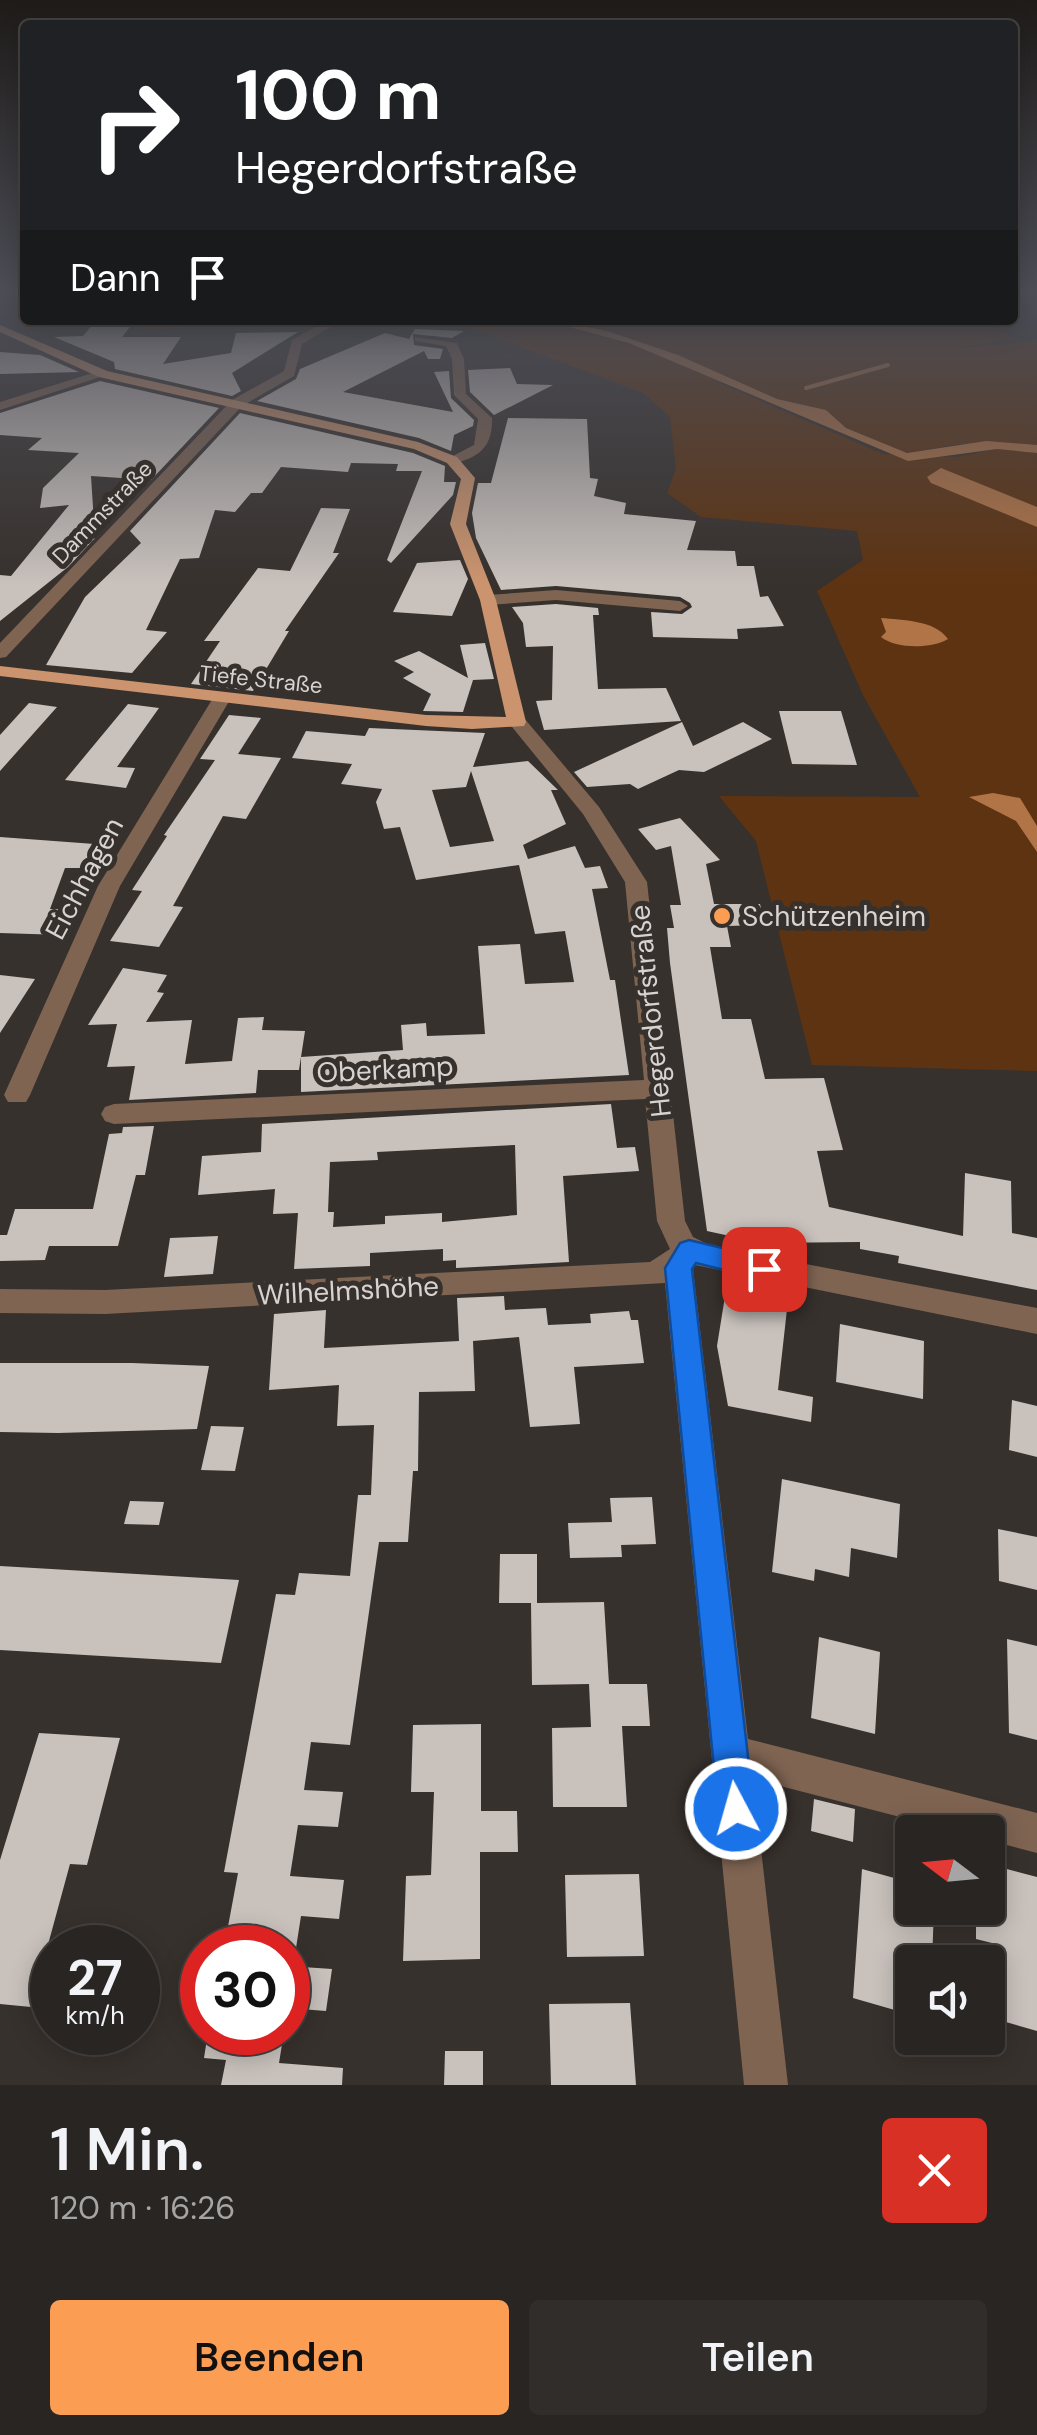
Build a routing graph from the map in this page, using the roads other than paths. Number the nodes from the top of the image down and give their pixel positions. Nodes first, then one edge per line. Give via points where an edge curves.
1 (54, 389) edge
2 (173, 389) edge
3 (261, 389) edge
4 (460, 389) edge
5 (236, 403) junction
6 (0, 406) edge
7 (452, 460) junction
8 (488, 600) junction
9 (680, 606) dead end
10 (0, 653) edge
11 (0, 671) edge
12 (222, 698) junction
13 (517, 722) junction
14 (658, 1089) junction
15 (17, 1094) dead end
16 (114, 1114) dead end
17 (689, 1250) junction
18 (0, 1301) edge
19 (1037, 1322) edge
20 (730, 1754) junction
21 (1037, 1833) edge
22 (766, 2085) edge

1 - 6 street
2 - 5 main road
3 - 5 street, Dammstraße
4 - 7 street via 486,418 484,444 474,456
5 - 7 main road
5 - 10 street, Dammstraße
7 - 8 main road, Hegerdorfstraße via 468,478 458,524
8 - 9 street via 568,595
8 - 13 main road, Hegerdorfstraße
11 - 12 main road, Tiefe Straße
12 - 13 main road, Tiefe Straße
12 - 15 street, Eichhagen via 109,886
13 - 14 street, Hegerdorfstraße via 592,811 636,882
14 - 16 street, Oberkamp
14 - 17 street, Hegerdorfstraße via 672,1222
17 - 18 street, Wilhelmshöhe via 656,1274 123,1301
17 - 19 street
17 - 20 street via 678,1268
20 - 21 street
20 - 22 street

